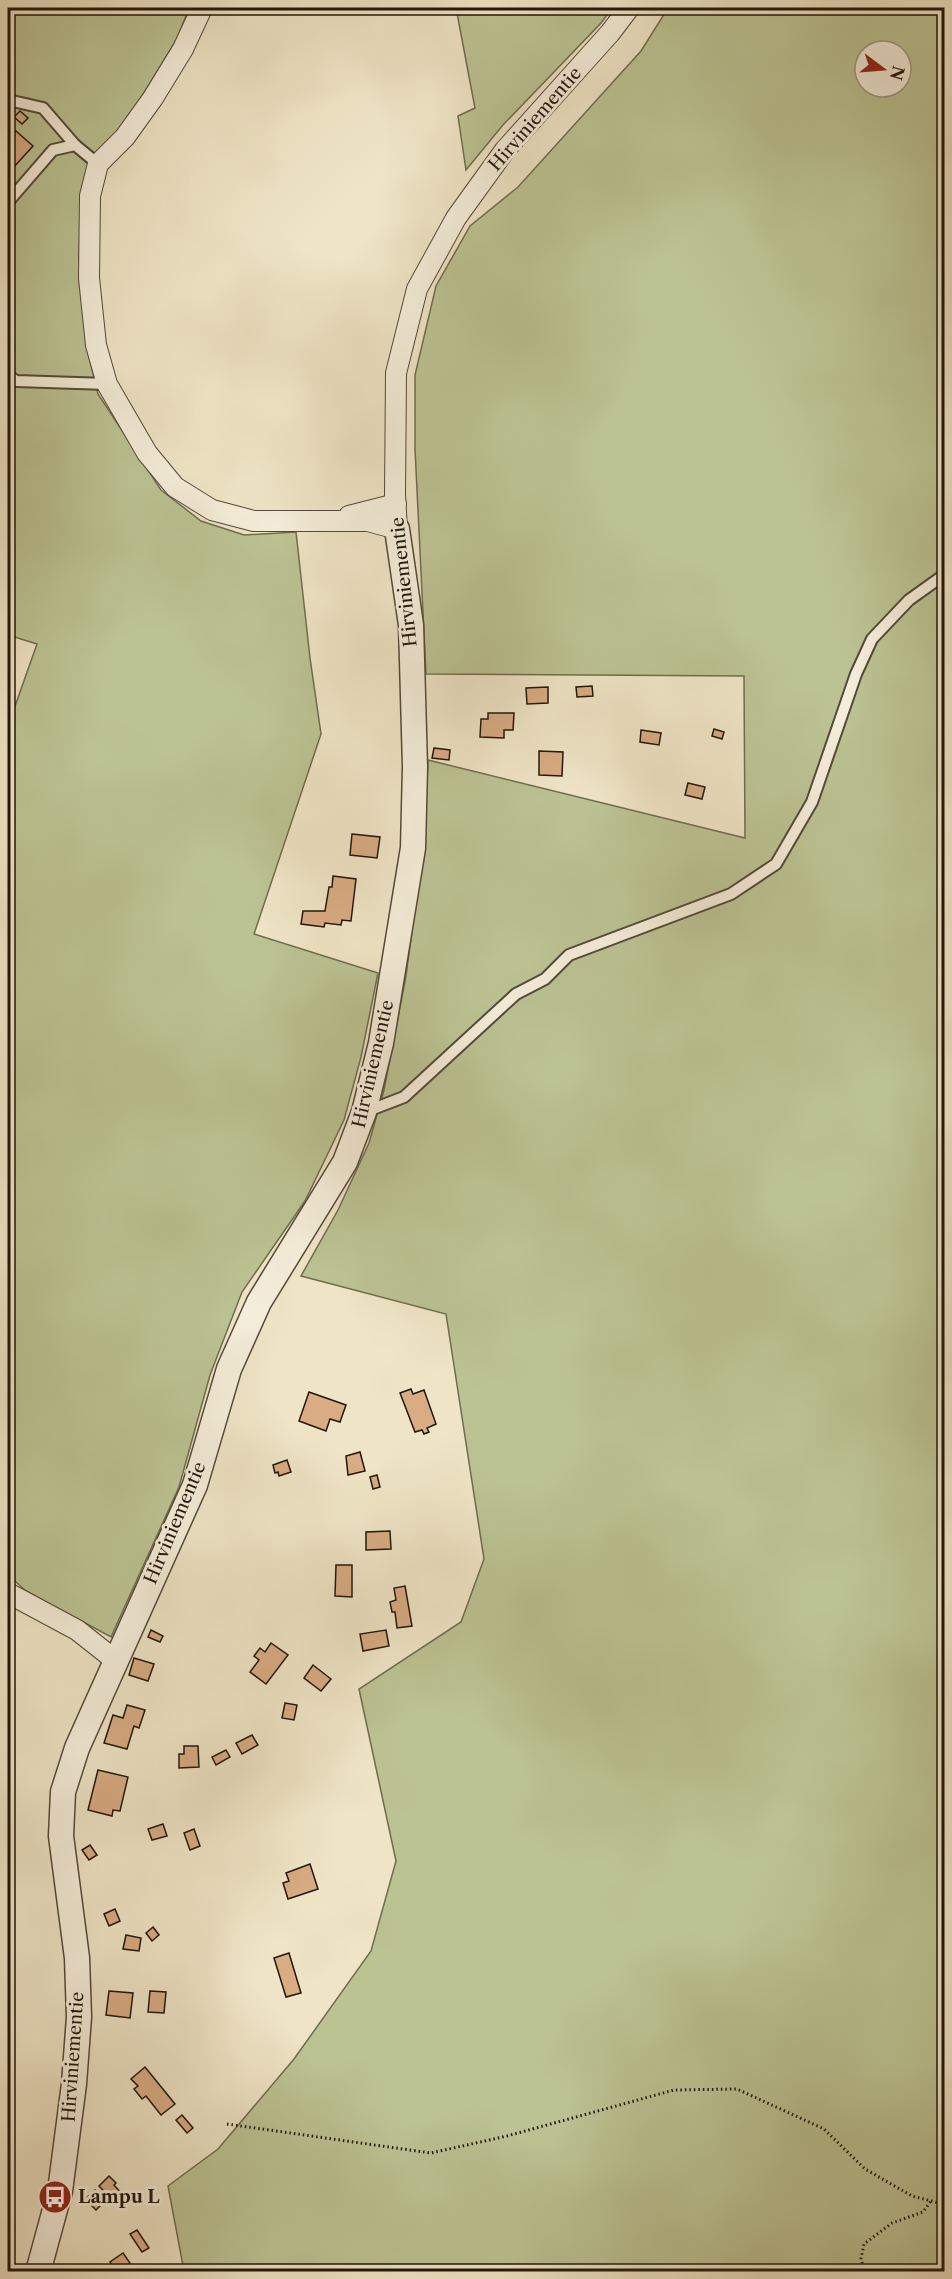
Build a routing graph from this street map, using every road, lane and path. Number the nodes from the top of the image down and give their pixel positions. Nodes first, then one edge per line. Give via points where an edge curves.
1 (202, 8) edge
2 (629, 8) edge
3 (8, 100) edge
4 (75, 145) junction
5 (99, 164) junction
6 (8, 202) edge
7 (8, 375) edge
8 (107, 384) junction
9 (396, 504) junction
10 (333, 520) junction
11 (397, 529) junction
12 (945, 575) edge
13 (364, 1112) junction
14 (8, 1593) edge
15 (115, 1660) junction
16 (228, 2124) dead end
17 (931, 2201) junction
18 (945, 2201) edge
19 (38, 2271) edge
20 (865, 2271) edge

1 - 5 street via 153,98 125,137
2 - 9 street, Hirviniementie via 505,150 456,218 417,290 396,373
3 - 4 lane via 43,108
4 - 5 lane
4 - 6 lane via 53,150
5 - 8 street via 90,196 89,278 96,345
7 - 8 lane via 16,381
8 - 10 street via 147,453 175,487 212,510 254,521
9 - 10 street
9 - 11 street, Hirviniementie
10 - 11 street via 368,521
11 - 13 street, Hirviniementie via 411,625 413,848 381,1042
12 - 13 lane via 909,600 873,639 856,674 812,802 776,864 731,894 569,955 545,979 516,994 404,1097
13 - 15 street, Hirviniementie via 345,1162 259,1302 229,1369 195,1485
14 - 15 street via 77,1630
15 - 19 street, Hirviniementie via 77,1748 63,1792 61,1836 77,1958 79,2017 60,2191
16 - 17 path via 431,2153 674,2090 737,2089 824,2129 865,2169 912,2196
17 - 18 path
17 - 20 path via 923,2212 892,2223 864,2244 861,2259

